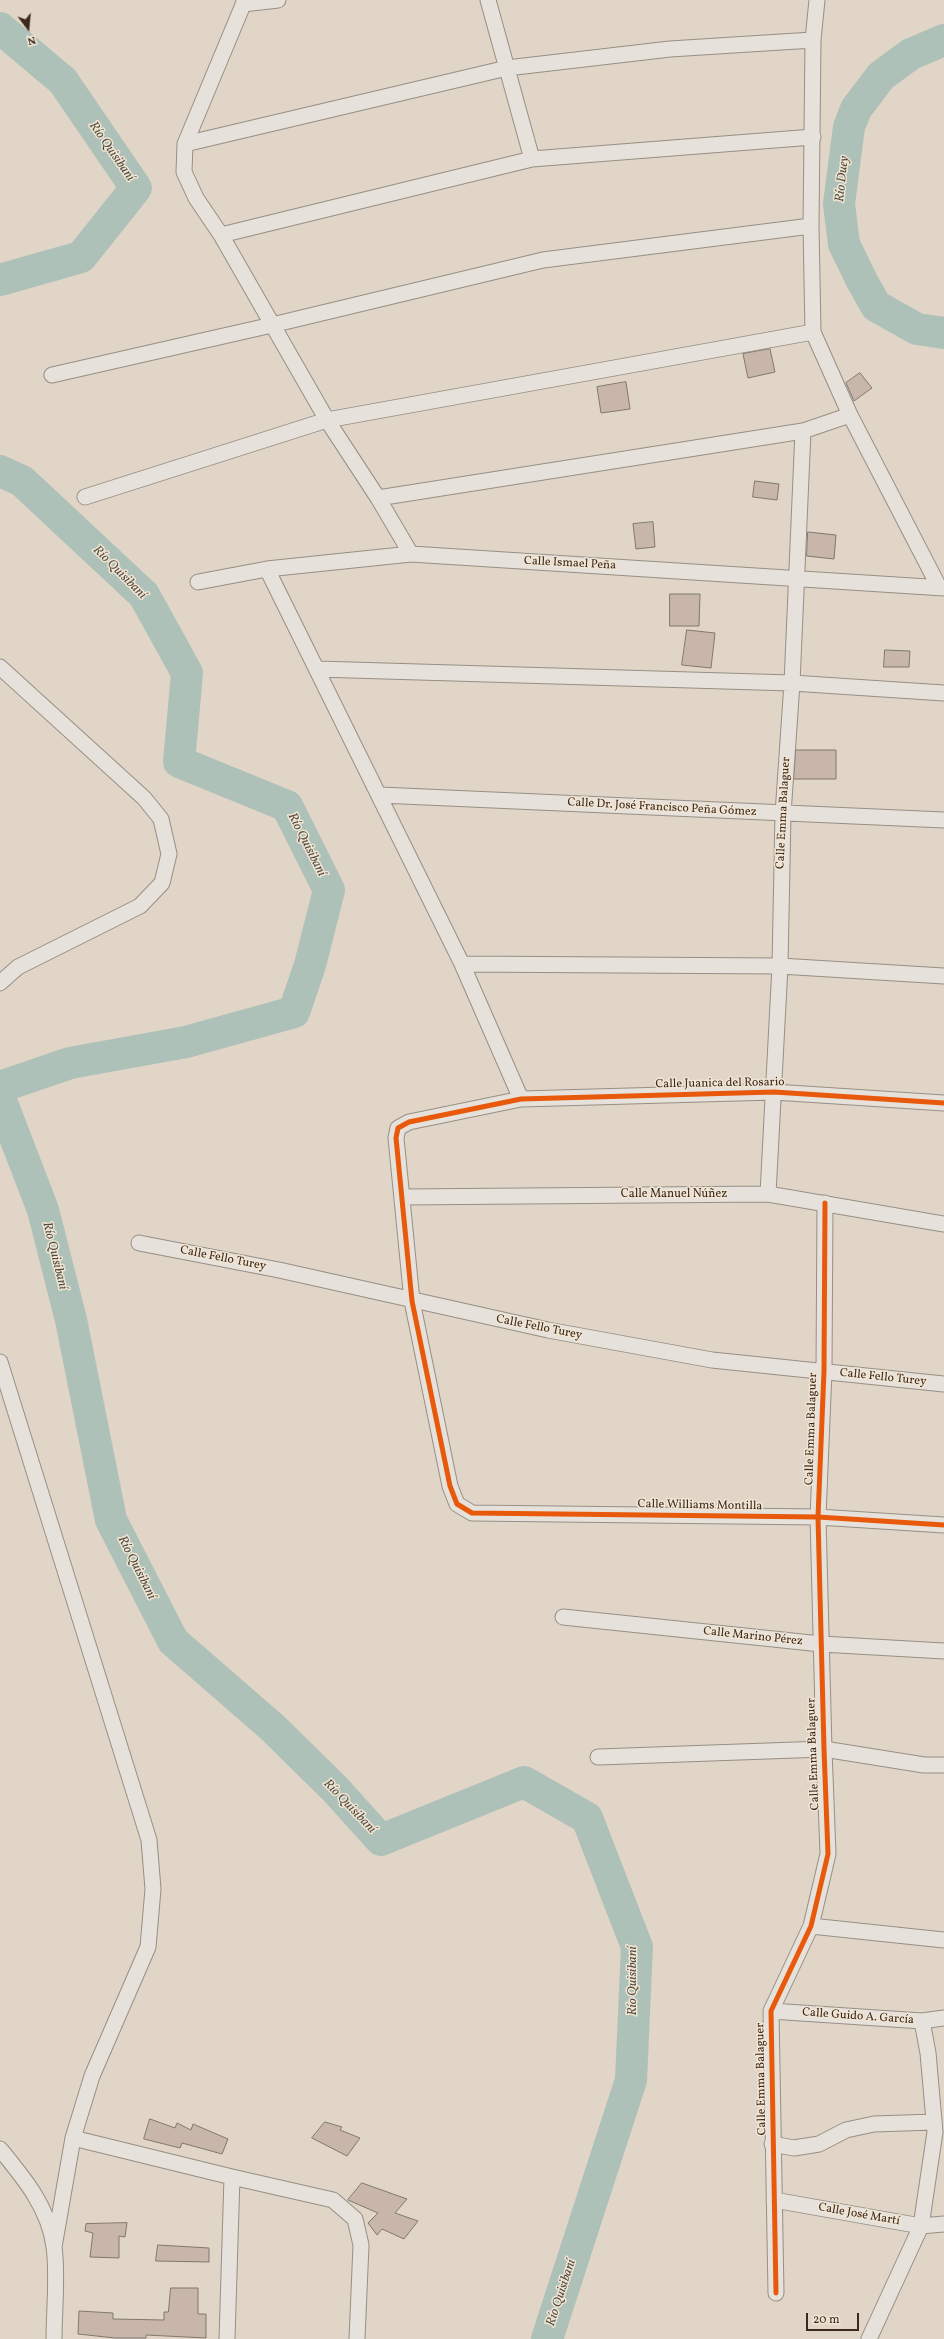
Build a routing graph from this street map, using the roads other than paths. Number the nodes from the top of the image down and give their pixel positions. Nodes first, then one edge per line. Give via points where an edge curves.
1 (278, 0) edge
2 (488, 0) edge
3 (817, 0) edge
4 (244, 2) edge
5 (813, 40) junction
6 (507, 68) junction
7 (813, 137) junction
8 (185, 144) junction
9 (532, 159) junction
10 (811, 226) junction
11 (221, 236) junction
12 (272, 325) junction
13 (813, 332) junction
14 (52, 375) dead end
15 (850, 415) junction
16 (327, 420) junction
17 (803, 431) junction
18 (84, 497) dead end
19 (378, 498) junction
20 (411, 554) junction
21 (267, 569) junction
22 (796, 577) junction
23 (198, 582) dead end
24 (942, 587) edge
25 (0, 667) edge
26 (317, 669) junction
27 (792, 683) junction
28 (944, 693) edge
29 (380, 795) junction
30 (783, 814) junction
31 (944, 820) edge
32 (462, 964) junction
33 (780, 966) junction
34 (944, 976) edge
35 (0, 983) edge
36 (774, 1092) junction
37 (521, 1099) junction
38 (944, 1103) edge
39 (768, 1194) junction
40 (402, 1197) junction
41 (825, 1203) junction
42 (944, 1224) edge
43 (139, 1243) dead end
44 (412, 1301) junction
45 (0, 1362) edge
46 (824, 1371) junction
47 (944, 1384) edge
48 (818, 1517) junction
49 (944, 1524) edge
50 (563, 1617) dead end
51 (821, 1644) junction
52 (944, 1651) edge
53 (824, 1749) junction
54 (598, 1757) dead end
55 (944, 1765) edge
56 (811, 1926) junction
57 (944, 1940) edge
58 (771, 2011) junction
59 (944, 2018) edge
60 (922, 2021) junction
61 (938, 2128) edge
62 (73, 2138) junction
63 (772, 2144) junction
64 (0, 2149) edge
65 (232, 2177) junction
66 (774, 2200) junction
67 (944, 2224) edge
68 (920, 2226) junction
69 (54, 2247) junction
70 (776, 2293) dead end
71 (54, 2339) edge
72 (227, 2339) edge
73 (357, 2339) edge
74 (869, 2339) edge

1 - 4 street
2 - 6 street
3 - 5 street
4 - 8 street
5 - 6 street via 670,49
5 - 7 street
6 - 8 street
6 - 9 street
7 - 9 street
7 - 10 street
8 - 11 street via 184,172 196,198
9 - 11 street
10 - 12 street via 543,260
10 - 13 street
11 - 12 street
12 - 14 street
12 - 16 street
13 - 15 street
13 - 16 street
15 - 17 street
15 - 24 street
16 - 18 street
16 - 19 street
17 - 19 street
17 - 22 street, Calle Emma Balaguer
19 - 20 street
20 - 21 street, Calle Ismael Peña
20 - 22 street, Calle Ismael Peña
21 - 23 street, Calle Ismael Peña
21 - 26 street
22 - 24 street, Calle Ismael Peña
22 - 27 street, Calle Emma Balaguer
25 - 35 street via 144,798 161,819 169,854 162,883 140,906 18,967
26 - 27 street
26 - 29 street
27 - 28 street
27 - 30 street, Calle Emma Balaguer
29 - 30 street, Calle Dr. José Francisco Peña Gómez
29 - 32 street
30 - 31 street, Calle Dr. José Francisco Peña Gómez
30 - 33 street, Calle Emma Balaguer
32 - 33 street
32 - 37 street
33 - 34 street
33 - 36 street, Calle Emma Balaguer
36 - 37 street, Calle Juanica del Rosario
36 - 38 street, Calle Juanica del Rosario
36 - 39 street, Calle Emma Balaguer
37 - 40 street, Calle Juanica del Rosario via 409,1122 398,1128 396,1138
39 - 40 street, Calle Manuel Núñez
39 - 41 street, Calle Manuel Núñez
40 - 44 street
41 - 42 street, Calle Manuel Núñez
41 - 46 street, Calle Emma Balaguer
43 - 44 street, Calle Fello Turey via 279,1270
44 - 46 street, Calle Fello Turey via 548,1330 712,1360
44 - 48 street, Calle Williams Montilla via 450,1486 457,1504 472,1513
45 - 62 street via 149,1847 153,1889 148,1947 92,2076
46 - 47 street, Calle Fello Turey
46 - 48 street, Calle Emma Balaguer
48 - 49 street, Calle Williams Montilla
48 - 51 street, Calle Emma Balaguer
50 - 51 street, Calle Marino Pérez
51 - 52 street, Calle Marino Pérez
51 - 53 street, Calle Emma Balaguer
53 - 54 street
53 - 55 street via 924,1765
53 - 56 street, Calle Emma Balaguer via 828,1854
56 - 57 street
56 - 58 street, Calle Emma Balaguer
58 - 60 street, Calle Guido A. García
58 - 63 street, Calle Emma Balaguer
59 - 60 street, Calle Guido A. García
60 - 61 street
61 - 63 street via 874,2124 846,2130 819,2144 794,2148
61 - 68 street
62 - 65 street
62 - 69 street
63 - 66 street, Calle Emma Balaguer
64 - 69 street via 42,2207
65 - 72 street
65 - 73 street via 333,2200 355,2218 361,2246
66 - 68 street, Calle José Martí
66 - 70 street, Calle Emma Balaguer
67 - 68 street, Calle José Martí
68 - 74 street
69 - 71 street

